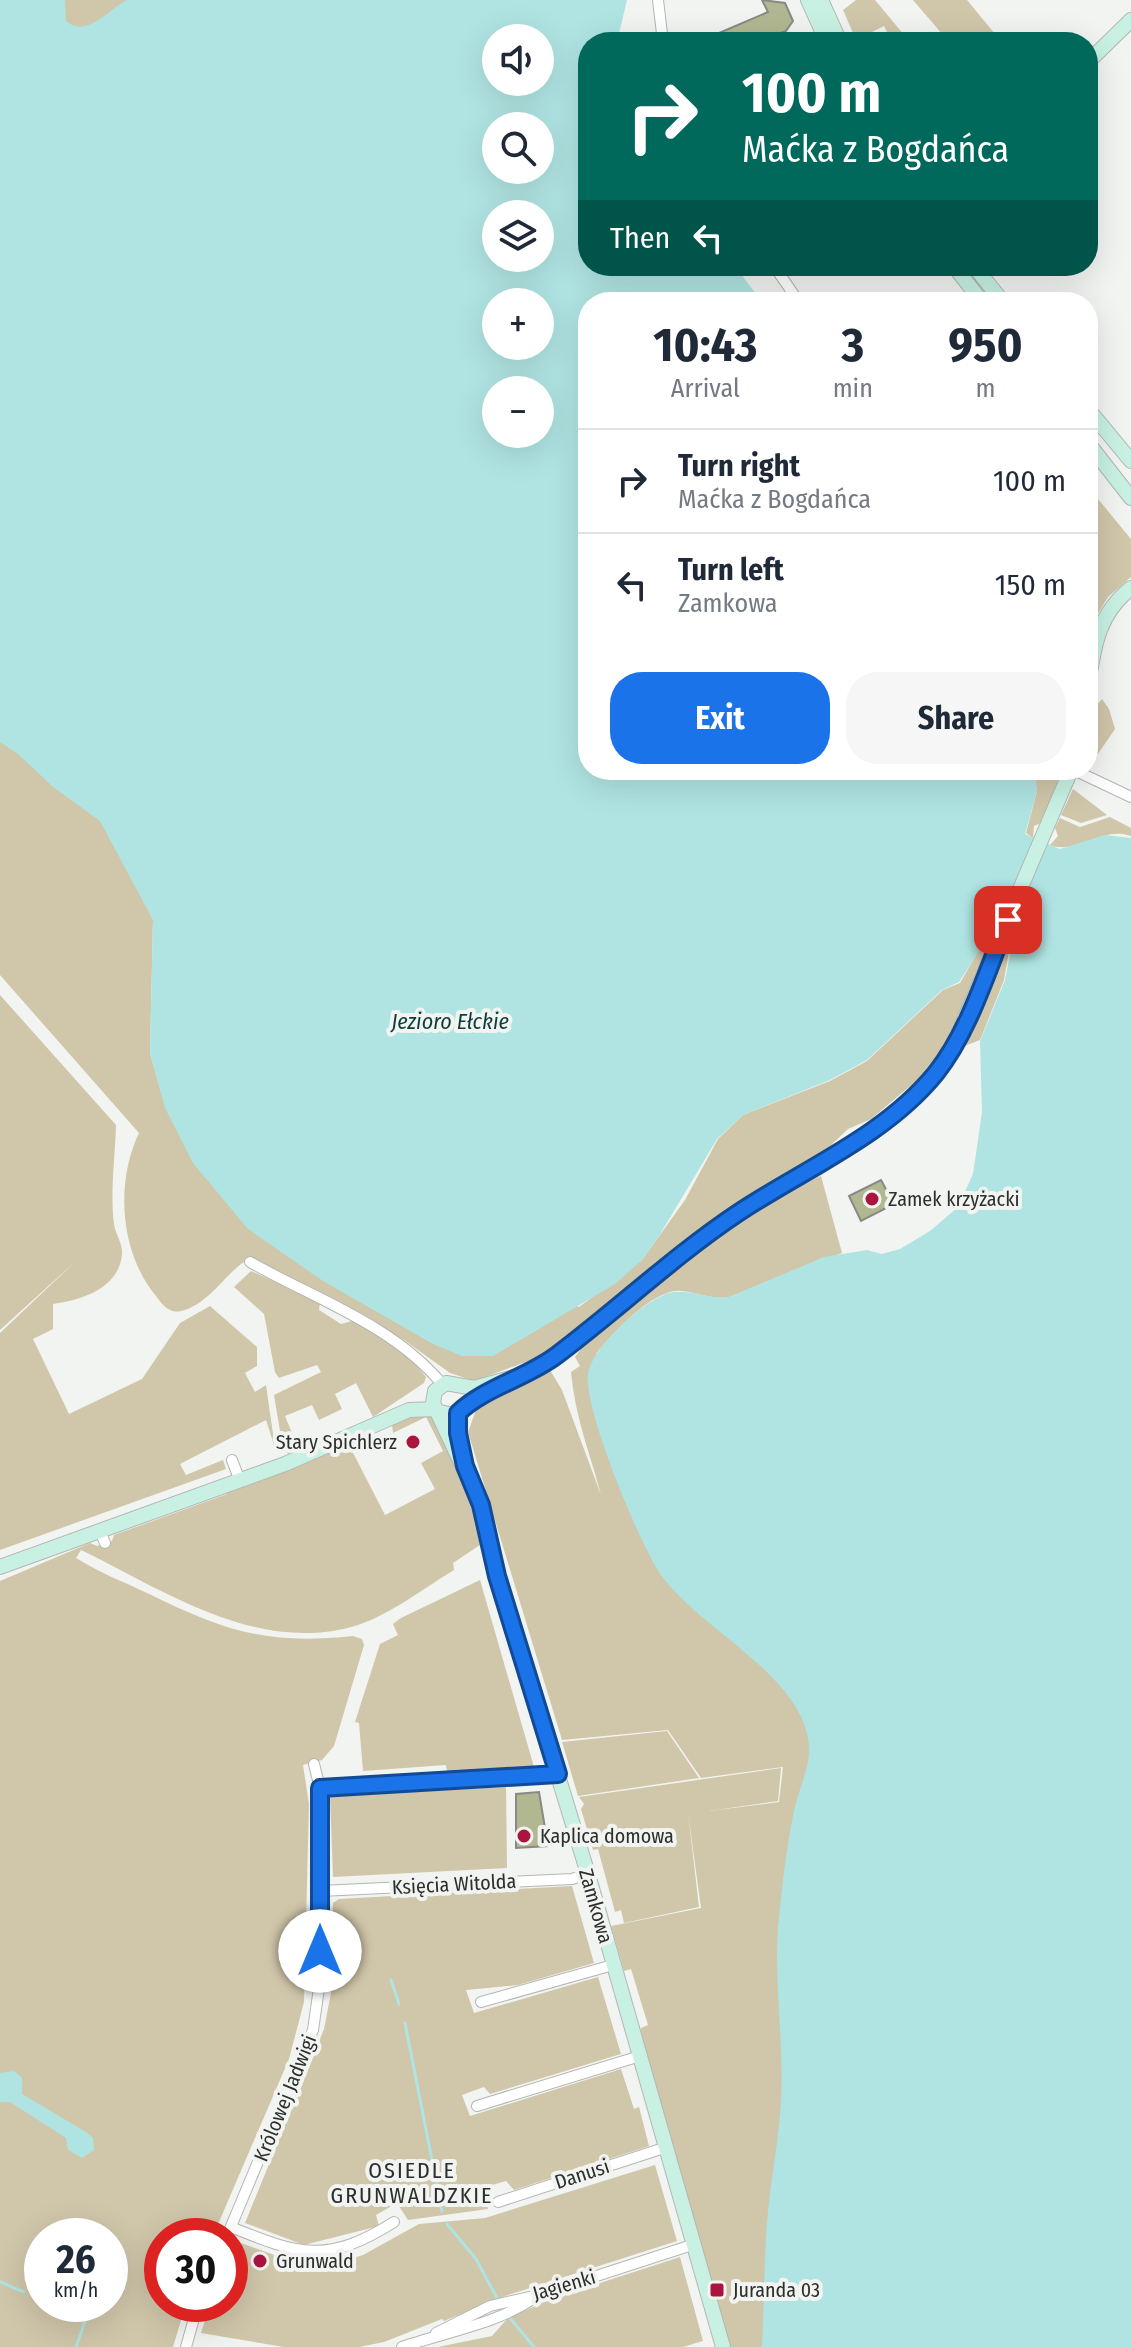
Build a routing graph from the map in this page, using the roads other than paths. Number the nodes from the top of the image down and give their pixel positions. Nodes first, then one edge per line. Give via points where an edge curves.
1 (658, 0) edge
2 (808, 0) edge
3 (821, 0) edge
4 (1131, 20) edge
5 (662, 32) edge
6 (822, 32) edge
7 (835, 32) edge
8 (1098, 52) edge
9 (962, 276) edge
10 (982, 276) edge
11 (974, 292) edge
12 (995, 292) edge
13 (1098, 421) edge
14 (1098, 456) edge
15 (1131, 461) edge
16 (1131, 498) edge
17 (1131, 588) edge
18 (1098, 633) edge
19 (1068, 780) edge
20 (1094, 780) edge
21 (1131, 797) edge
22 (250, 1262) dead end
23 (528, 1373) junction
24 (461, 1387) junction
25 (439, 1388) junction
26 (438, 1410) junction
27 (461, 1410) junction
28 (367, 1429) junction
29 (232, 1460) dead end
30 (465, 1466) junction
31 (240, 1481) junction
32 (0, 1567) edge
33 (314, 1764) dead end
34 (558, 1774) junction
35 (320, 1788) junction
36 (588, 1874) junction
37 (320, 1891) junction
38 (613, 1965) junction
39 (481, 2002) dead end
40 (640, 2056) junction
41 (477, 2106) dead end
42 (667, 2147) junction
43 (498, 2202) dead end
44 (235, 2218) edge
45 (394, 2222) dead end
46 (248, 2238) edge
47 (695, 2244) junction
48 (194, 2322) edge
49 (189, 2346) edge
50 (719, 2346) edge
51 (402, 2347) edge

1 - 5 street
2 - 6 street
3 - 7 street
4 - 8 street
9 - 11 street
10 - 12 street
13 - 15 street
14 - 16 street
17 - 18 street via 1103,619
19 - 23 street via 948,1055 920,1089 819,1167 738,1213
20 - 21 street
22 - 25 street via 394,1340 428,1367
23 - 24 street via 482,1387
23 - 27 street
24 - 25 street via 450,1382
24 - 27 street via 466,1399
25 - 26 street
25 - 28 street via 406,1402
26 - 27 street via 449,1416
26 - 28 street via 409,1410
26 - 30 street, Zamkowa
27 - 30 street, Zamkowa via 458,1433
28 - 31 street
29 - 31 street
30 - 34 street, Zamkowa via 481,1505 497,1576
31 - 32 street via 103,1537
33 - 35 street, Królowej Jadwigi
34 - 35 street
34 - 36 street, Zamkowa
35 - 37 street, Królowej Jadwigi
36 - 37 street, Księcia Witolda
36 - 38 street, Zamkowa
37 - 44 street, Królowej Jadwigi via 320,1981 309,2046
38 - 39 street
38 - 40 street, Zamkowa
40 - 41 street
40 - 42 street, Zamkowa
42 - 43 street, Danusi
42 - 47 street, Zamkowa
45 - 46 street via 355,2245 320,2253
47 - 50 street, Zamkowa
47 - 51 street, Jagienki via 490,2306
48 - 49 street

